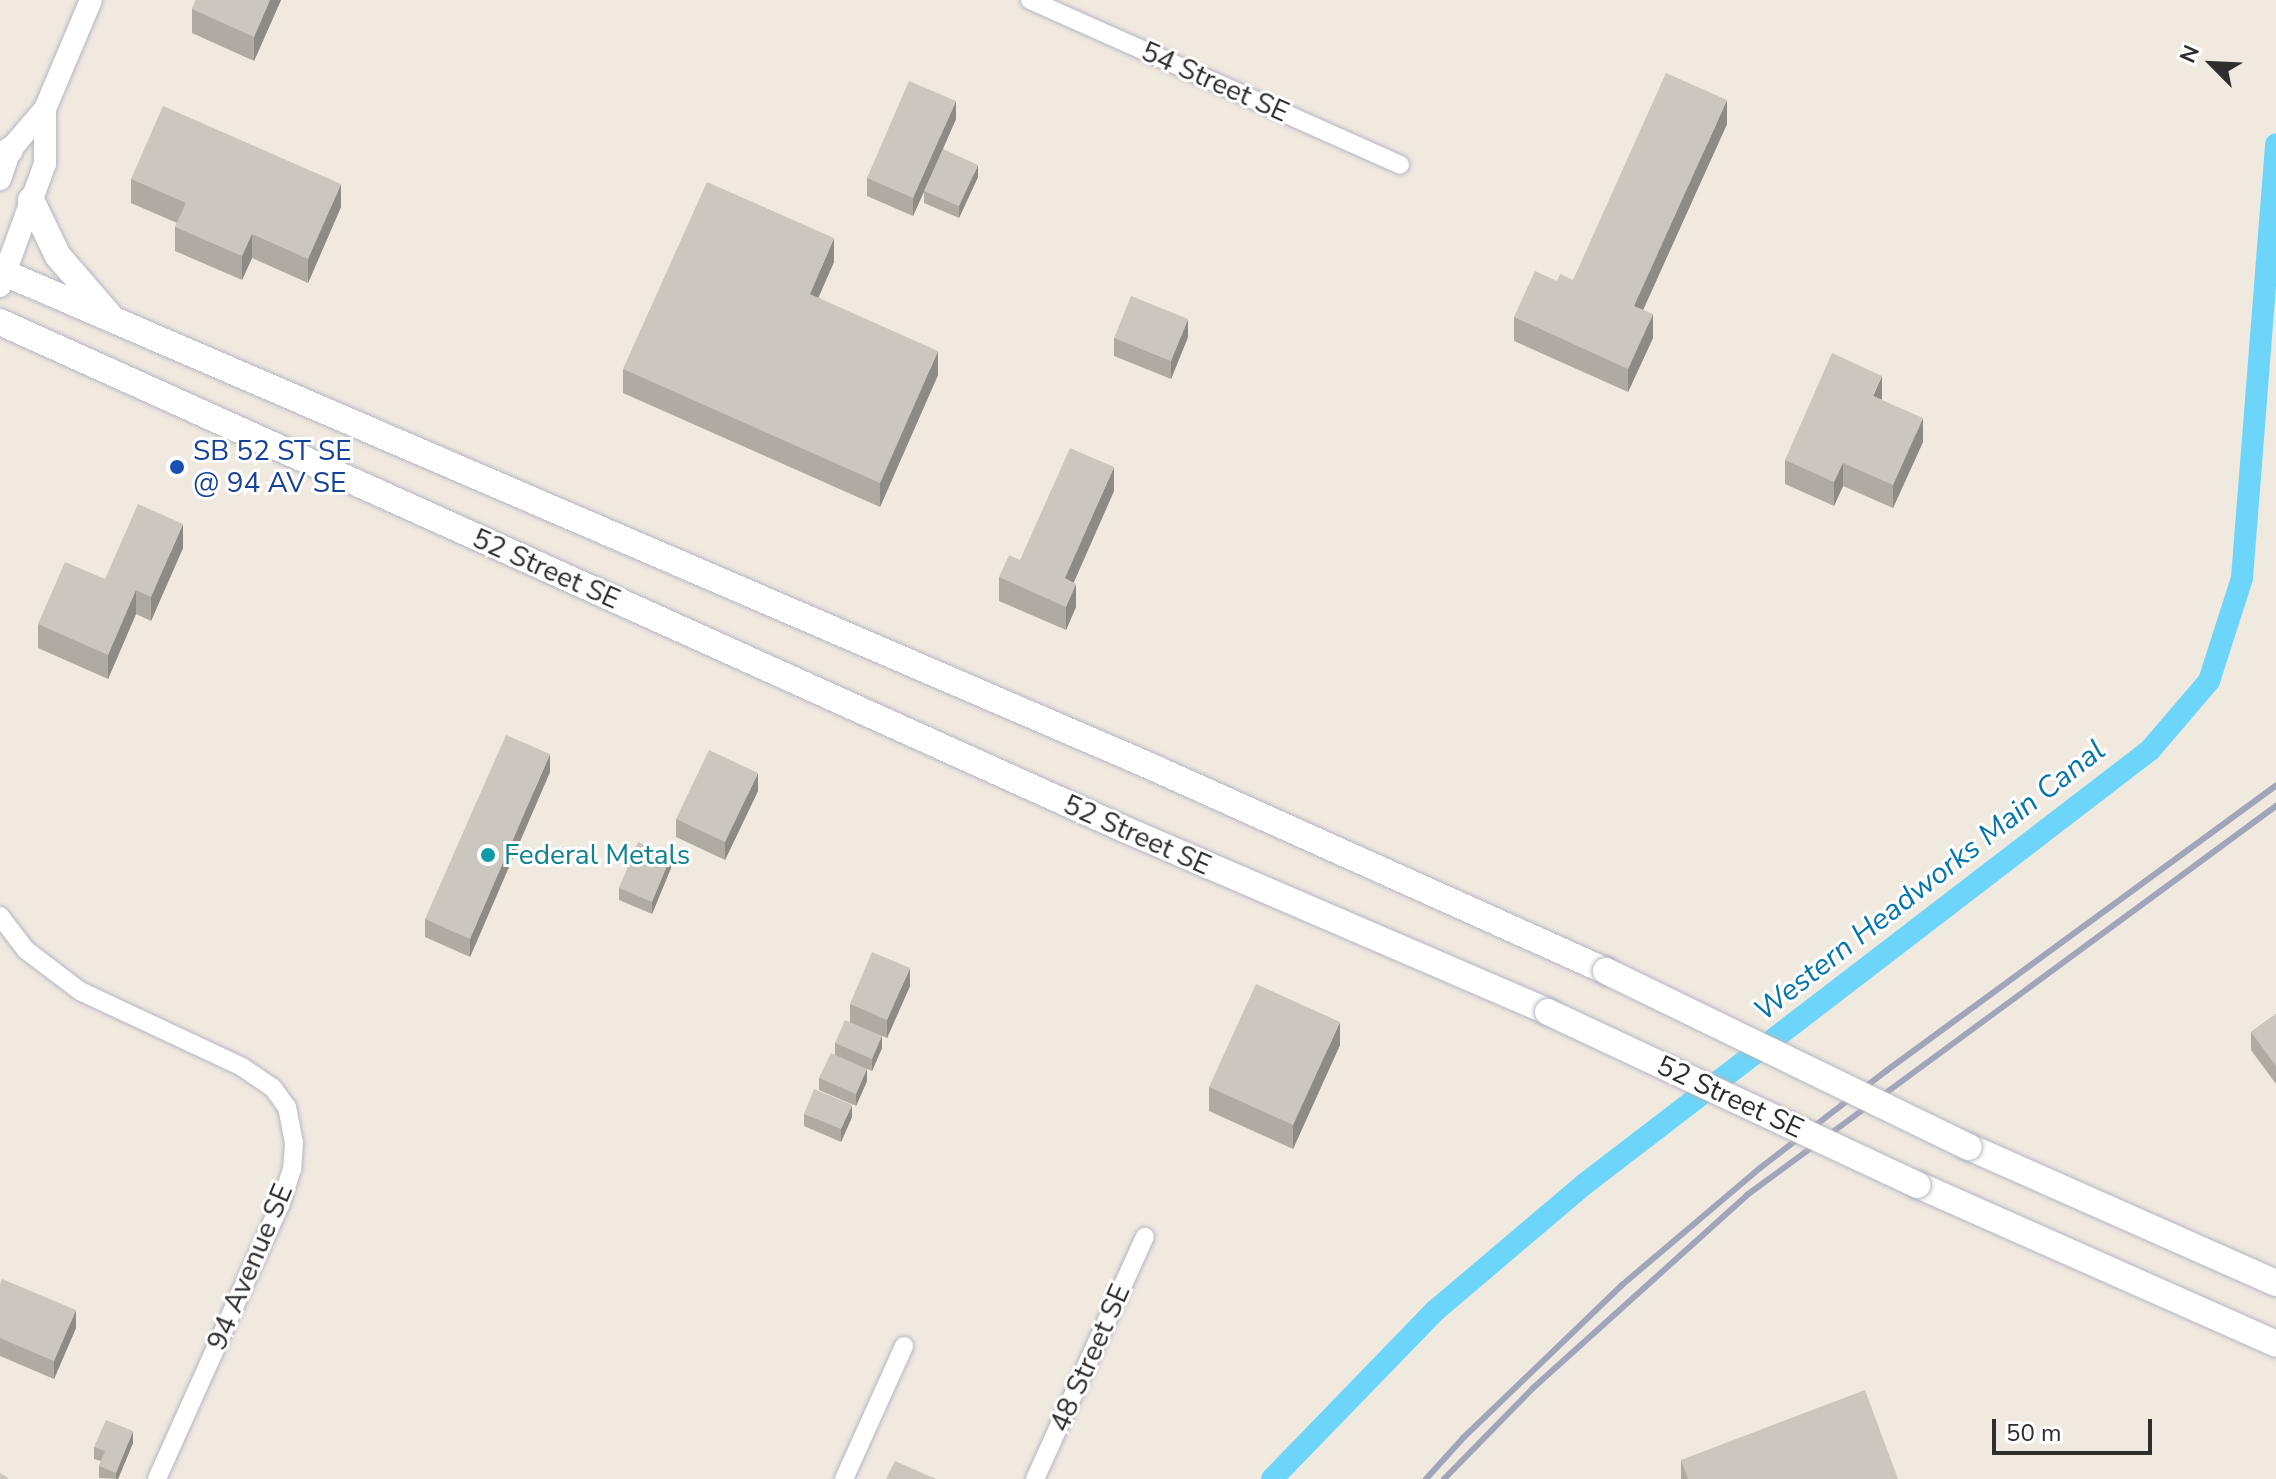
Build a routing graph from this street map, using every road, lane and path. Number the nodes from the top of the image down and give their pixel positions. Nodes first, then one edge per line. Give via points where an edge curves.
1 (91, 0) edge
2 (1030, 0) edge
3 (45, 109) junction
4 (5, 155) edge
5 (1400, 165) dead end
6 (0, 179) edge
7 (31, 200) junction
8 (1, 277) edge
9 (114, 321) junction
10 (0, 322) edge
11 (0, 916) edge
12 (1145, 1237) dead end
13 (2276, 1283) edge
14 (2276, 1344) edge
15 (904, 1346) dead end
16 (157, 1479) edge
17 (844, 1479) edge
18 (1035, 1479) edge

1 - 3 street
2 - 5 street, 54 Street SE
3 - 4 street
3 - 7 street via 45,164
4 - 6 street
7 - 8 street
7 - 9 main road via 58,256
8 - 9 main road, 52 Street SE
9 - 13 main road, 52 Street SE, bridge via 1152,767 1606,971 1969,1147
10 - 14 main road, 52 Street SE, bridge via 1109,823 1548,1012
11 - 16 street, 94 Avenue SE via 26,950 80,991 242,1067 273,1088 287,1107 294,1143 280,1205
12 - 18 street, 48 Street SE
15 - 17 street

